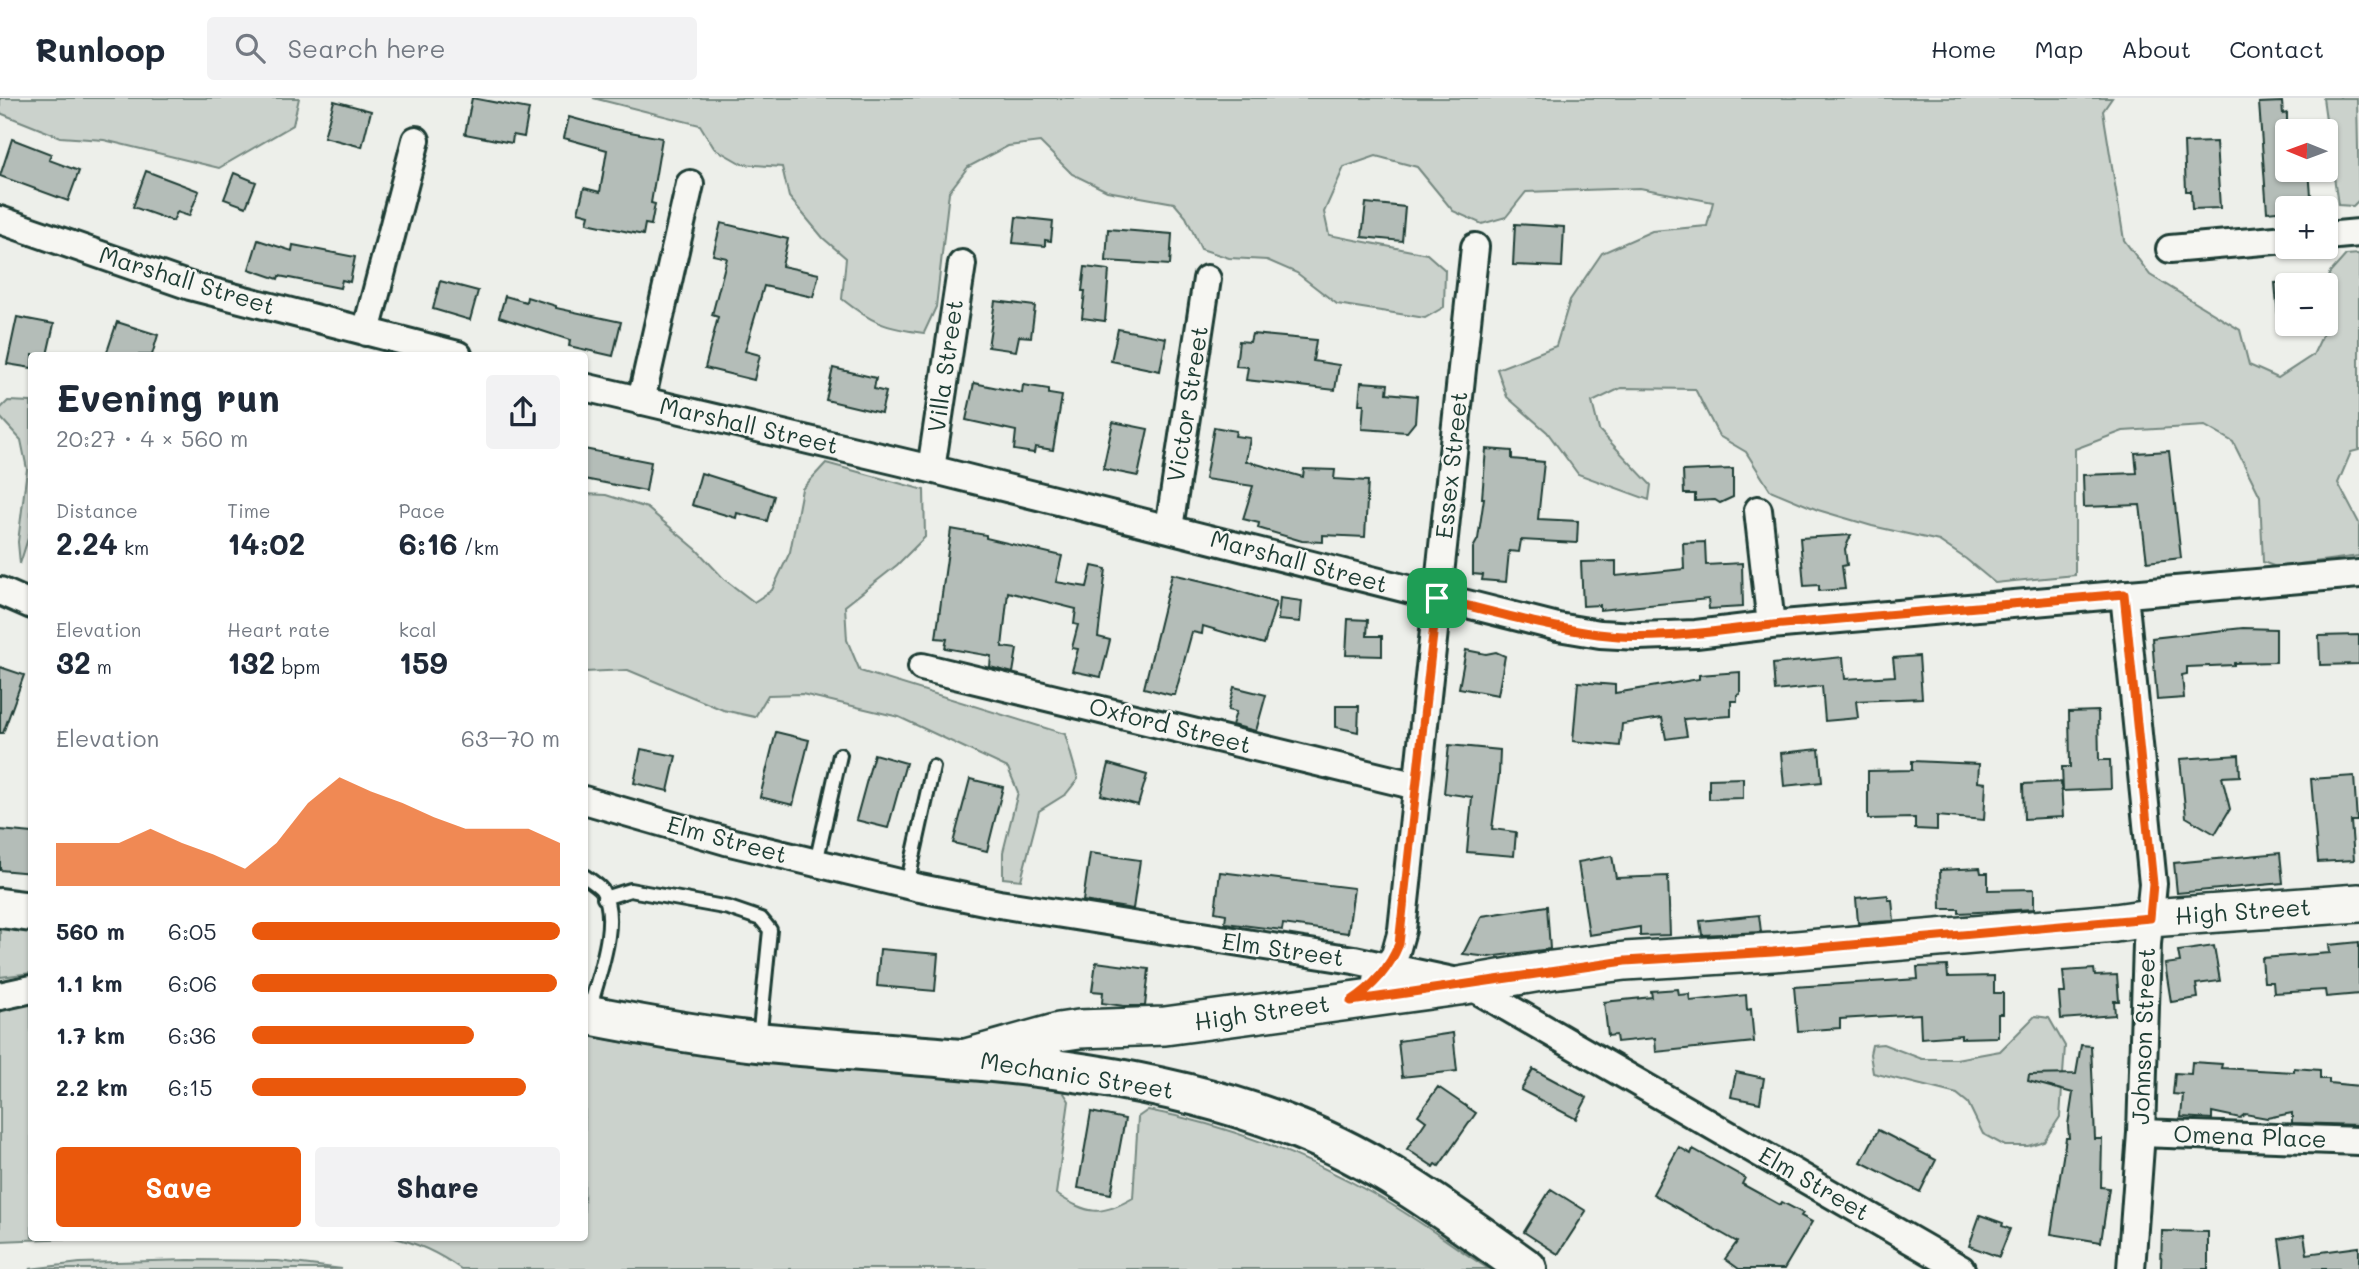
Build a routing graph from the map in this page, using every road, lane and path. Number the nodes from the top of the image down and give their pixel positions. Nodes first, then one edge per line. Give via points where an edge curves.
1 (416, 140) dead end
2 (690, 184) dead end
3 (0, 220) edge
4 (2359, 233) edge
5 (2338, 235) edge
6 (2275, 240) edge
7 (1475, 247) dead end
8 (2169, 249) dead end
9 (961, 264) dead end
10 (1207, 279) dead end
11 (366, 332) junction
12 (446, 352) edge
13 (588, 388) edge
14 (641, 401) junction
15 (931, 469) junction
16 (1758, 510) dead end
17 (1169, 528) junction
18 (2359, 573) edge
19 (0, 592) edge
20 (2124, 594) junction
21 (1437, 598) junction
22 (28, 603) edge
23 (1771, 625) junction
24 (922, 667) dead end
25 (840, 755) dead end
26 (933, 767) dead end
27 (1417, 786) junction
28 (588, 801) edge
29 (816, 863) junction
30 (588, 879) edge
31 (907, 885) junction
32 (604, 898) junction
33 (2359, 903) edge
34 (0, 908) edge
35 (28, 912) edge
36 (2150, 918) junction
37 (1402, 930) junction
38 (1388, 967) junction
39 (1467, 984) junction
40 (28, 990) edge
41 (0, 996) edge
42 (588, 1000) edge
43 (1351, 1001) junction
44 (759, 1042) junction
45 (961, 1059) junction
46 (2141, 1133) junction
47 (2359, 1141) edge
48 (1527, 1269) edge
49 (1961, 1269) edge
50 (2131, 1269) edge

1 - 11 street
2 - 14 street
3 - 11 street, Marshall Street via 190,286
4 - 5 street
6 - 8 street
7 - 21 street, Essex Street
9 - 15 street, Villa Street
10 - 17 street, Victor Street
11 - 12 street, Marshall Street
13 - 14 street, Marshall Street
14 - 15 street, Marshall Street
15 - 17 street, Marshall Street
16 - 23 street
17 - 21 street, Marshall Street
18 - 20 street, Marshall Street
19 - 22 street
20 - 23 street, Marshall Street
20 - 36 street, Johnson Street via 2153,884
21 - 23 street, Marshall Street via 1600,634 1696,634
21 - 27 street, Essex Street
24 - 27 street, Oxford Street
25 - 29 lane
26 - 31 lane
27 - 37 street, Essex Street
28 - 29 street, Elm Street
29 - 31 street, Elm Street
30 - 32 lane via 601,889
31 - 38 street, Elm Street
32 - 42 lane via 609,937
32 - 44 lane via 630,890 729,908 761,919 770,929
33 - 36 main road, High Street
34 - 35 main road
36 - 39 main road, High Street via 1625,961
36 - 46 street, Johnson Street
37 - 38 street, Essex Street
37 - 39 street via 1425,963
38 - 39 street, Elm Street
38 - 43 street
39 - 43 main road, High Street
39 - 49 street, Elm Street
40 - 41 street
42 - 44 main road, Mechanic Street via 651,1027
43 - 45 main road, High Street via 1165,1026 1079,1029
44 - 45 main road, Mechanic Street
45 - 48 main road, Mechanic Street via 1137,1082 1298,1128 1378,1167
46 - 47 street, Omena Place
46 - 50 street, Johnson Street

